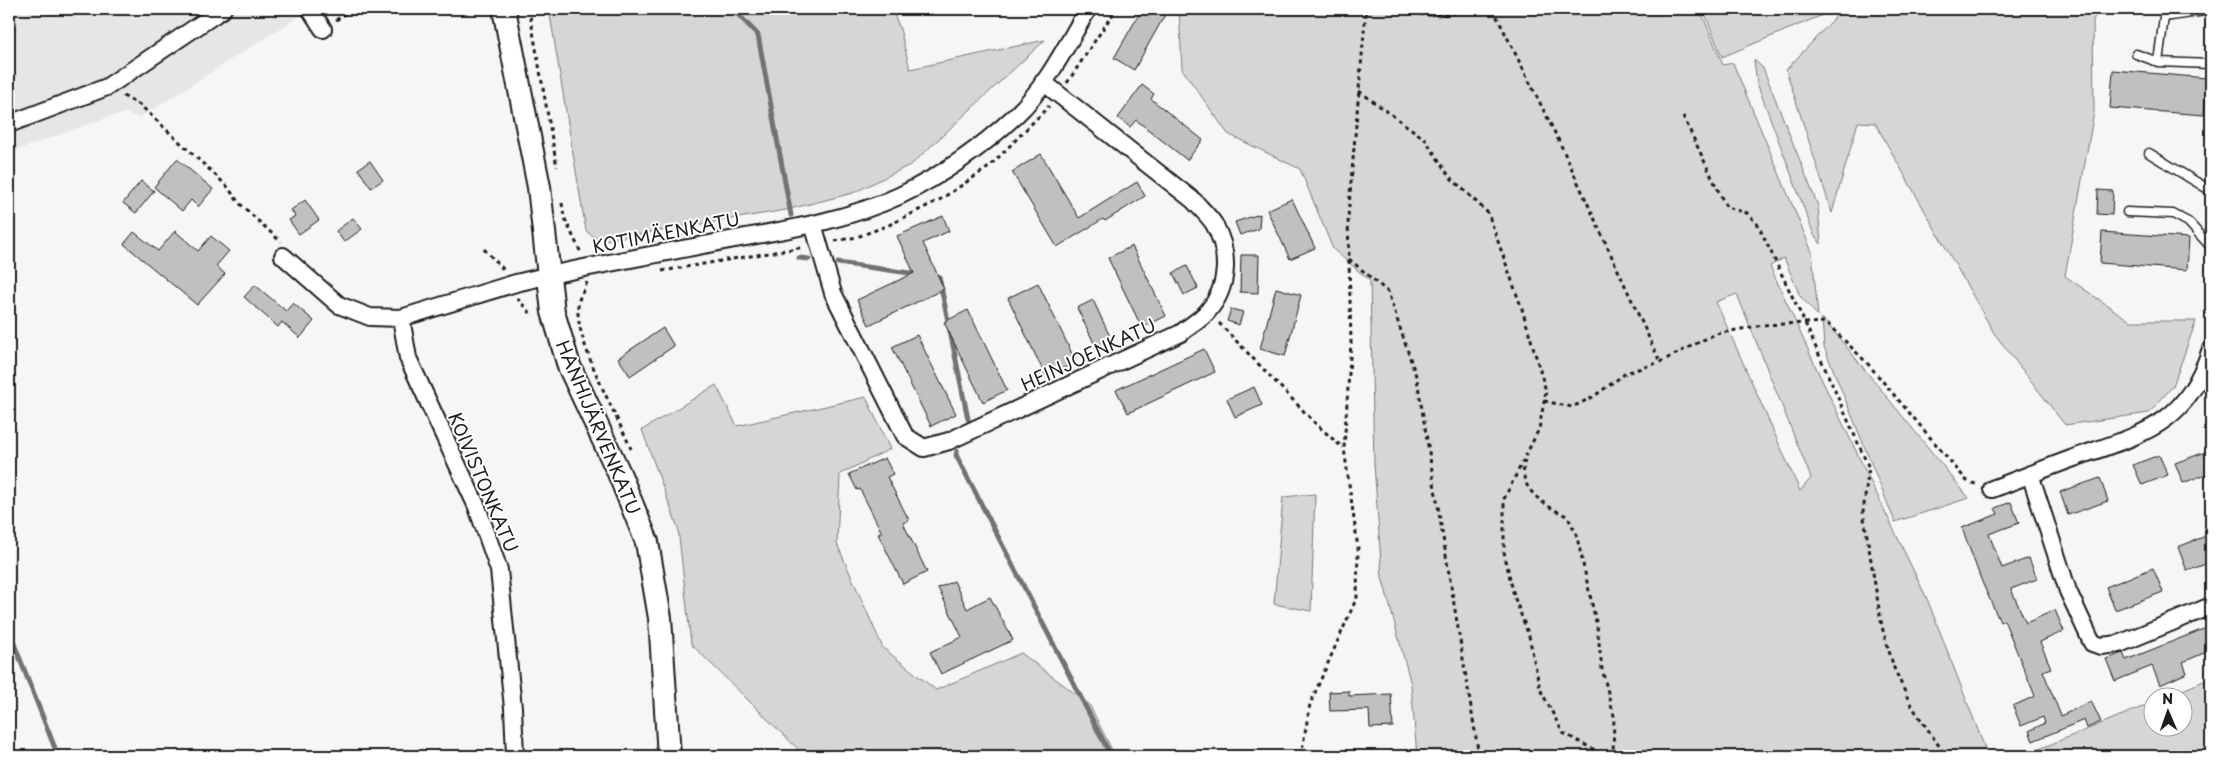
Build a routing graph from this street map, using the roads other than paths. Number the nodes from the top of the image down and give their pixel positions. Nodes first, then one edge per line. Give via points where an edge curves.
1 (222, 9) edge
2 (310, 9) edge
3 (504, 9) edge
4 (1088, 9) edge
5 (2211, 10) edge
6 (323, 30) dead end
7 (2136, 54) dead end
8 (2158, 62) junction
9 (2211, 64) edge
10 (1043, 82) junction
11 (9, 124) edge
12 (2149, 153) dead end
13 (2211, 191) edge
14 (2127, 212) dead end
15 (813, 224) junction
16 (2211, 247) edge
17 (283, 256) road end
18 (550, 275) junction
19 (401, 318) junction
20 (2210, 356) edge
21 (2030, 474) junction
22 (1992, 489) road end
23 (2211, 606) edge
24 (515, 756) edge
25 (669, 756) edge

1 - 11 street via 107,87
2 - 6 street
3 - 18 street, HANHIJÄRVENKATU via 539,187
4 - 10 street, KOTIMÄENKATU
5 - 8 lane via 2164,17
7 - 8 lane
8 - 9 lane
10 - 15 street, KOTIMÄENKATU via 1017,114 937,176 873,206
10 - 15 street, HEINJOENKATU via 1194,201 1214,225 1224,252 1226,274 1220,293 1208,312 1180,333 950,441 924,448 905,436 837,302
12 - 13 lane
14 - 16 lane via 2174,214 2188,222
15 - 18 street, KOTIMÄENKATU
17 - 19 street, KOTIMÄENKATU via 339,305 370,317
18 - 19 street, KOTIMÄENKATU via 516,282
18 - 25 street, HANHIJÄRVENKATU via 553,312 569,366 647,542 660,618
19 - 24 street, KOIVISTONKATU via 408,358 477,507 499,570
20 - 21 street via 2188,398 2159,425 2122,442
21 - 22 street
21 - 23 street via 2068,591 2092,643 2101,646 2119,644

